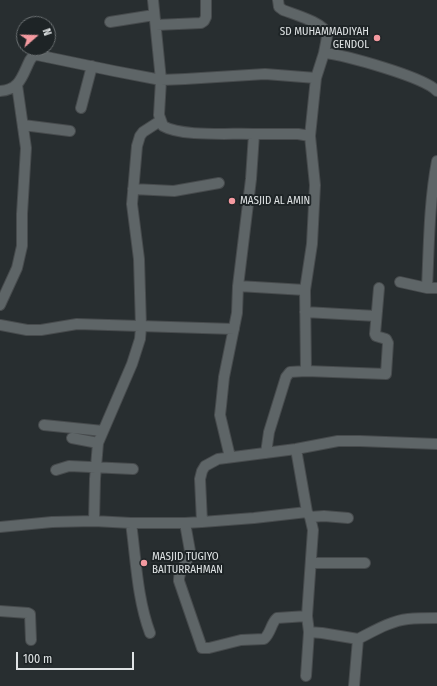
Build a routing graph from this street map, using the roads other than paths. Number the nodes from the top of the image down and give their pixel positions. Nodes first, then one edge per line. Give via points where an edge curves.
1 (153, 0) edge
2 (206, 0) edge
3 (278, 0) edge
4 (155, 20) junction
5 (110, 22) dead end
6 (324, 53) junction
7 (92, 66) junction
8 (316, 78) junction
9 (161, 80) junction
10 (17, 85) junction
11 (0, 91) edge
12 (437, 91) edge
13 (81, 108) dead end
14 (160, 121) junction
15 (23, 125) junction
16 (70, 132) dead end
17 (254, 134) junction
18 (310, 136) junction
19 (436, 167) edge
20 (219, 183) dead end
21 (133, 188) junction
22 (435, 197) edge
23 (400, 282) dead end
24 (238, 286) junction
25 (379, 288) dead end
26 (432, 288) edge
27 (305, 290) junction
28 (0, 305) edge
29 (305, 312) junction
30 (376, 316) junction
31 (0, 324) edge
32 (141, 326) junction
33 (234, 329) junction
34 (306, 371) junction
35 (44, 425) dead end
36 (103, 431) junction
37 (72, 438) dead end
38 (98, 443) junction
39 (437, 444) edge
40 (296, 449) junction
41 (266, 453) junction
42 (230, 457) junction
43 (96, 468) junction
44 (133, 469) dead end
45 (56, 470) dead end
46 (308, 514) junction
47 (348, 518) dead end
48 (94, 521) junction
49 (202, 522) junction
50 (131, 523) junction
51 (184, 523) junction
52 (0, 527) edge
53 (312, 563) junction
54 (365, 563) dead end
55 (0, 611) edge
56 (307, 616) junction
57 (437, 618) edge
58 (309, 632) junction
59 (150, 633) dead end
60 (358, 639) junction
61 (31, 640) dead end
62 (306, 676) dead end
63 (354, 686) edge

1 - 4 street
2 - 4 street via 206,17 201,23
3 - 6 street via 279,7 283,10 325,30 327,35
4 - 5 street
4 - 9 street
6 - 8 street
6 - 12 street via 338,54 368,63 412,78
7 - 9 street
7 - 10 street via 33,56
7 - 13 street
8 - 9 street via 271,74
8 - 18 street
9 - 14 street
10 - 11 street
10 - 15 street
14 - 17 street via 168,129 194,133
14 - 21 street via 140,136
15 - 16 street
15 - 28 street via 26,148 22,246 18,268
17 - 18 street
17 - 24 street
18 - 27 street via 315,185 312,244
19 - 22 street
20 - 21 street via 174,191
21 - 32 street
22 - 26 street via 429,241
23 - 26 street
24 - 27 street
24 - 33 street
25 - 30 street
27 - 29 street
29 - 30 street
29 - 34 street
30 - 34 street via 375,335 386,339 388,343 386,374
31 - 32 street via 27,330 77,324
32 - 33 street
32 - 36 street via 137,352
33 - 42 street via 220,415
34 - 41 street via 290,372 286,377 269,432
35 - 36 street
36 - 38 street
37 - 38 street
38 - 43 street
39 - 40 street via 338,441
40 - 41 street
40 - 46 street
41 - 42 street
42 - 49 street via 210,462 202,471
43 - 44 street
43 - 45 street via 69,466
43 - 48 street
46 - 47 street
46 - 49 street
46 - 53 street via 313,530
48 - 50 street
48 - 52 street
49 - 51 street
50 - 51 street
50 - 59 street via 141,604
51 - 56 street via 190,551 181,569 179,581 202,648 264,638 278,618
53 - 54 street
53 - 56 street
55 - 61 street via 30,614
56 - 58 street
57 - 60 street via 395,622
58 - 60 street
58 - 62 street
60 - 63 street

